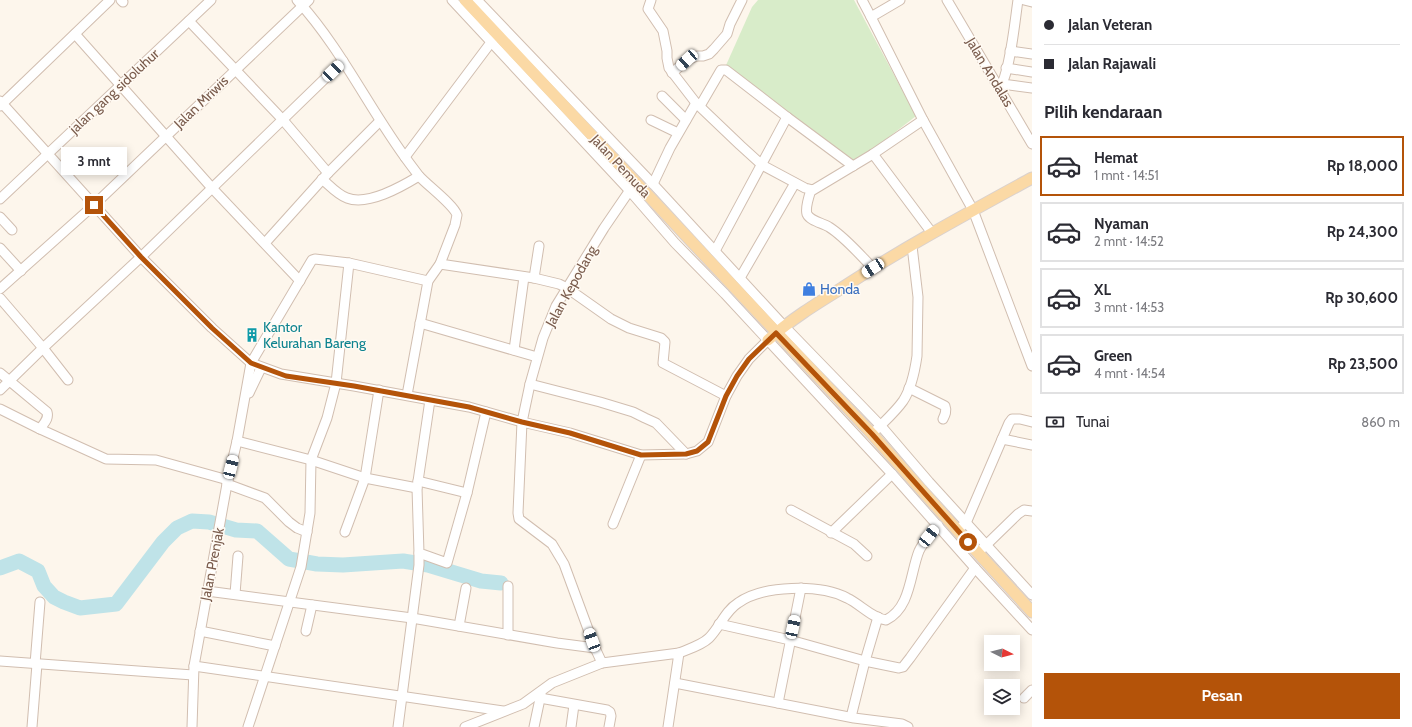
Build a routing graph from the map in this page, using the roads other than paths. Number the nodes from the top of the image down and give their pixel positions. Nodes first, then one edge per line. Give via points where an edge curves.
1 (110, 0) edge
2 (211, 0) edge
3 (452, 0) edge
4 (465, 0) edge
5 (477, 0) edge
6 (651, 0) edge
7 (742, 0) edge
8 (862, 0) edge
9 (900, 0) edge
10 (947, 0) edge
11 (1018, 0) edge
12 (1024, 0) edge
13 (303, 2) edge
14 (1032, 2) edge
15 (871, 17) junction
16 (189, 21) junction
17 (75, 34) junction
18 (494, 38) junction
19 (1010, 51) junction
20 (1032, 54) edge
21 (343, 61) junction
22 (1006, 68) junction
23 (236, 70) junction
24 (1032, 72) edge
25 (672, 73) junction
26 (121, 84) junction
27 (1001, 85) junction
28 (1032, 88) edge
29 (662, 96) dead end
30 (1, 104) edge
31 (698, 104) junction
32 (787, 117) junction
33 (283, 120) junction
34 (651, 120) dead end
35 (686, 120) junction
36 (923, 120) junction
37 (380, 121) junction
38 (678, 133) junction
39 (166, 136) junction
40 (1032, 144) edge
41 (47, 154) junction
42 (873, 154) junction
43 (405, 157) junction
44 (762, 165) junction
45 (852, 166) junction
46 (325, 176) junction
47 (419, 176) junction
48 (1032, 179) edge
49 (795, 183) junction
50 (653, 184) junction
51 (632, 186) junction
52 (212, 188) junction
53 (811, 190) junction
54 (0, 199) edge
55 (94, 205) junction
56 (973, 210) junction
57 (0, 217) edge
58 (12, 230) dead end
59 (932, 233) junction
60 (264, 243) junction
61 (539, 246) dead end
62 (912, 246) junction
63 (0, 248) edge
64 (714, 251) junction
65 (141, 257) junction
66 (349, 264) junction
67 (440, 264) junction
68 (873, 268) junction
69 (21, 271) junction
70 (524, 277) junction
71 (534, 278) junction
72 (740, 278) junction
73 (300, 281) junction
74 (428, 281) junction
75 (567, 288) junction
76 (0, 289) edge
77 (0, 298) edge
78 (420, 323) junction
79 (776, 333) junction
80 (43, 348) junction
81 (514, 350) junction
82 (537, 357) junction
83 (251, 363) junction
84 (1032, 366) edge
85 (261, 368) junction
86 (0, 373) edge
87 (68, 380) dead end
88 (9, 381) junction
89 (336, 383) junction
90 (530, 384) junction
91 (909, 388) junction
92 (0, 390) edge
93 (379, 390) junction
94 (407, 395) junction
95 (726, 396) junction
96 (430, 400) junction
97 (244, 403) junction
98 (0, 409) edge
99 (486, 412) junction
100 (943, 419) dead end
101 (522, 422) junction
102 (1032, 422) edge
103 (880, 426) junction
104 (40, 428) junction
105 (872, 434) junction
106 (1002, 439) junction
107 (237, 441) junction
108 (1032, 445) edge
109 (686, 454) junction
110 (641, 455) junction
111 (311, 460) junction
112 (892, 474) junction
113 (365, 478) junction
114 (227, 482) junction
115 (418, 485) junction
116 (467, 493) junction
117 (791, 510) dead end
118 (1032, 511) edge
119 (966, 522) junction
120 (613, 524) dead end
121 (938, 525) junction
122 (307, 532) junction
123 (345, 532) dead end
124 (958, 532) junction
125 (831, 533) junction
126 (986, 544) junction
127 (977, 553) junction
128 (238, 556) dead end
129 (866, 556) dead end
130 (419, 558) junction
131 (975, 568) junction
132 (508, 586) dead end
133 (466, 588) dead end
134 (801, 588) junction
135 (207, 591) junction
136 (235, 594) junction
137 (1032, 595) edge
138 (40, 602) dead end
139 (289, 602) junction
140 (312, 605) junction
141 (1032, 612) edge
142 (878, 617) junction
143 (412, 618) junction
144 (719, 624) junction
145 (459, 626) junction
146 (1032, 630) edge
147 (200, 631) junction
148 (306, 631) dead end
149 (508, 635) junction
150 (790, 640) junction
151 (275, 646) junction
152 (595, 648) junction
153 (679, 653) junction
154 (0, 660) edge
155 (865, 661) junction
156 (602, 663) junction
157 (36, 664) junction
158 (193, 670) junction
159 (264, 677) junction
160 (675, 684) junction
161 (1032, 690) edge
162 (540, 695) junction
163 (401, 697) junction
164 (1024, 698) dead end
165 (778, 703) junction
166 (574, 705) junction
167 (503, 712) junction
168 (852, 717) junction
169 (488, 722) edge
170 (32, 727) edge
171 (192, 727) edge
172 (248, 727) edge
173 (398, 727) edge
174 (465, 727) edge
175 (534, 727) edge
176 (571, 727) edge
177 (609, 727) edge
178 (668, 727) edge
179 (852, 727) edge
180 (908, 727) edge

1 - 17 street
2 - 16 street, jalan gang sidoluhur
3 - 18 street
4 - 18 main road, Jalan Pemuda
5 - 50 street
6 - 25 street via 648,9 663,31
7 - 25 street via 727,34 714,49 709,54 687,60
8 - 15 street
9 - 15 street
10 - 27 street, Jalan Andalas
11 - 19 street
12 - 14 street
13 - 21 street
13 - 23 street, Jalan Mriwis
15 - 36 street
16 - 23 street
16 - 26 street, jalan gang sidoluhur
17 - 26 street
17 - 30 street
18 - 43 street
18 - 51 main road, Jalan Pemuda via 554,93
19 - 20 street
19 - 22 street
21 - 33 street
21 - 37 street
22 - 24 street
22 - 27 street
23 - 33 street
23 - 39 street, Jalan Mriwis
25 - 31 street
26 - 39 street
26 - 41 street, jalan gang sidoluhur
27 - 28 street
27 - 40 street, Jalan Andalas
29 - 35 street
30 - 41 street
31 - 32 street via 723,69
31 - 35 street
31 - 44 street
32 - 44 street
32 - 45 street
33 - 46 street
33 - 52 street
34 - 38 street
35 - 38 street
36 - 42 street
36 - 56 street
37 - 43 street
37 - 46 street
38 - 50 street
39 - 52 street
39 - 55 street, Jalan Mriwis
41 - 54 street, jalan gang sidoluhur
41 - 55 street
42 - 45 street
42 - 59 street
43 - 47 street
44 - 49 street
44 - 64 street
45 - 53 street
46 - 47 street via 342,196 355,200 388,193
46 - 60 street
47 - 67 street via 456,212 457,219
48 - 56 main road
49 - 53 street
49 - 72 street
50 - 64 street
51 - 75 street, Jalan Kepodang
51 - 79 main road, Jalan Pemuda via 705,255
52 - 60 street
52 - 65 street
53 - 68 street via 807,209 809,217 837,232
55 - 65 street
55 - 69 street, Jalan Mriwis
56 - 59 main road
56 - 84 street
57 - 58 street
59 - 62 main road
60 - 73 street
61 - 71 street
62 - 68 main road
62 - 91 street via 918,297 917,356
63 - 69 street
64 - 72 street
65 - 80 street
65 - 83 street
66 - 73 street via 312,260
66 - 74 street
66 - 89 street
67 - 70 street
67 - 74 street
68 - 79 main road
69 - 76 street, Jalan Mriwis
70 - 71 street
70 - 81 street
71 - 75 street
72 - 79 street
73 - 83 street
74 - 78 street
75 - 82 street, Jalan Kepodang via 550,320
75 - 95 street via 611,319 629,328 661,338 665,342 662,363
77 - 80 street
78 - 81 street
78 - 94 street
79 - 95 street via 749,359
79 - 103 street
79 - 105 main road, Jalan Pemuda
79 - 112 street
80 - 87 street
80 - 88 street
81 - 82 street
82 - 90 street, Jalan Kepodang
83 - 85 street
83 - 97 street, Jalan Prenjak
85 - 89 street via 286,376
85 - 97 street, Jalan Prenjak
86 - 88 street
88 - 92 street
88 - 104 street via 47,412 47,420
89 - 93 street
89 - 111 street via 328,418
90 - 101 street, Jalan Kepodang
90 - 109 street via 633,412 656,423
91 - 100 street via 945,406 946,413
91 - 103 street via 903,401
93 - 94 street
93 - 113 street
94 - 96 street
95 - 109 street via 708,442 697,451
96 - 99 street
96 - 115 street
97 - 107 street, Jalan Prenjak
98 - 104 street
99 - 101 street
99 - 116 street
101 - 110 street via 570,433
101 - 152 street, Jalan Kepodang via 519,519 552,544 558,552
102 - 106 street via 1012,419
103 - 105 street
103 - 119 street
104 - 114 street via 106,459 156,460
105 - 124 main road, Jalan Pemuda
106 - 108 street
106 - 119 street
107 - 111 street
107 - 114 street, Jalan Prenjak
109 - 110 street
110 - 120 street
111 - 113 street
111 - 122 street
112 - 121 street
112 - 125 street
113 - 115 street
113 - 123 street
114 - 122 street via 265,498 289,522
114 - 135 street, Jalan Prenjak
115 - 116 street
115 - 130 street
116 - 130 street via 447,563
117 - 125 street
118 - 126 street via 1024,510 1018,514
119 - 124 street
119 - 126 street
121 - 131 street
121 - 142 street via 919,551 903,604 890,619 883,620
122 - 139 street via 302,567
124 - 127 main road, Jalan Pemuda
125 - 129 street via 854,544
126 - 127 street
126 - 137 street
127 - 141 main road, Jalan Pemuda
128 - 136 street
130 - 143 street
131 - 146 street
131 - 155 street via 903,667
132 - 149 street
133 - 145 street
134 - 142 street via 842,595
134 - 144 street via 767,591 746,598 731,608
134 - 150 street
135 - 136 street
135 - 147 street, Jalan Prenjak
136 - 139 street
138 - 157 street
139 - 140 street
139 - 151 street
140 - 143 street
140 - 148 street
142 - 155 street
143 - 145 street
143 - 163 street
144 - 150 street
144 - 153 street via 708,638
145 - 149 street
147 - 151 street
147 - 158 street, Jalan Prenjak
149 - 152 street
150 - 155 street
150 - 165 street
151 - 159 street
152 - 156 street
153 - 156 street
153 - 160 street
154 - 157 street
155 - 168 street
156 - 162 street via 552,684
157 - 158 street
157 - 170 street
158 - 159 street
158 - 171 street, Jalan Prenjak
159 - 163 street
159 - 172 street
160 - 165 street
160 - 178 street
161 - 164 street
162 - 166 street
162 - 167 street
162 - 175 street
163 - 167 street
163 - 173 street
165 - 168 street
166 - 176 street
166 - 177 street via 607,710 611,716
167 - 169 street
168 - 179 street
168 - 180 street
169 - 174 street

